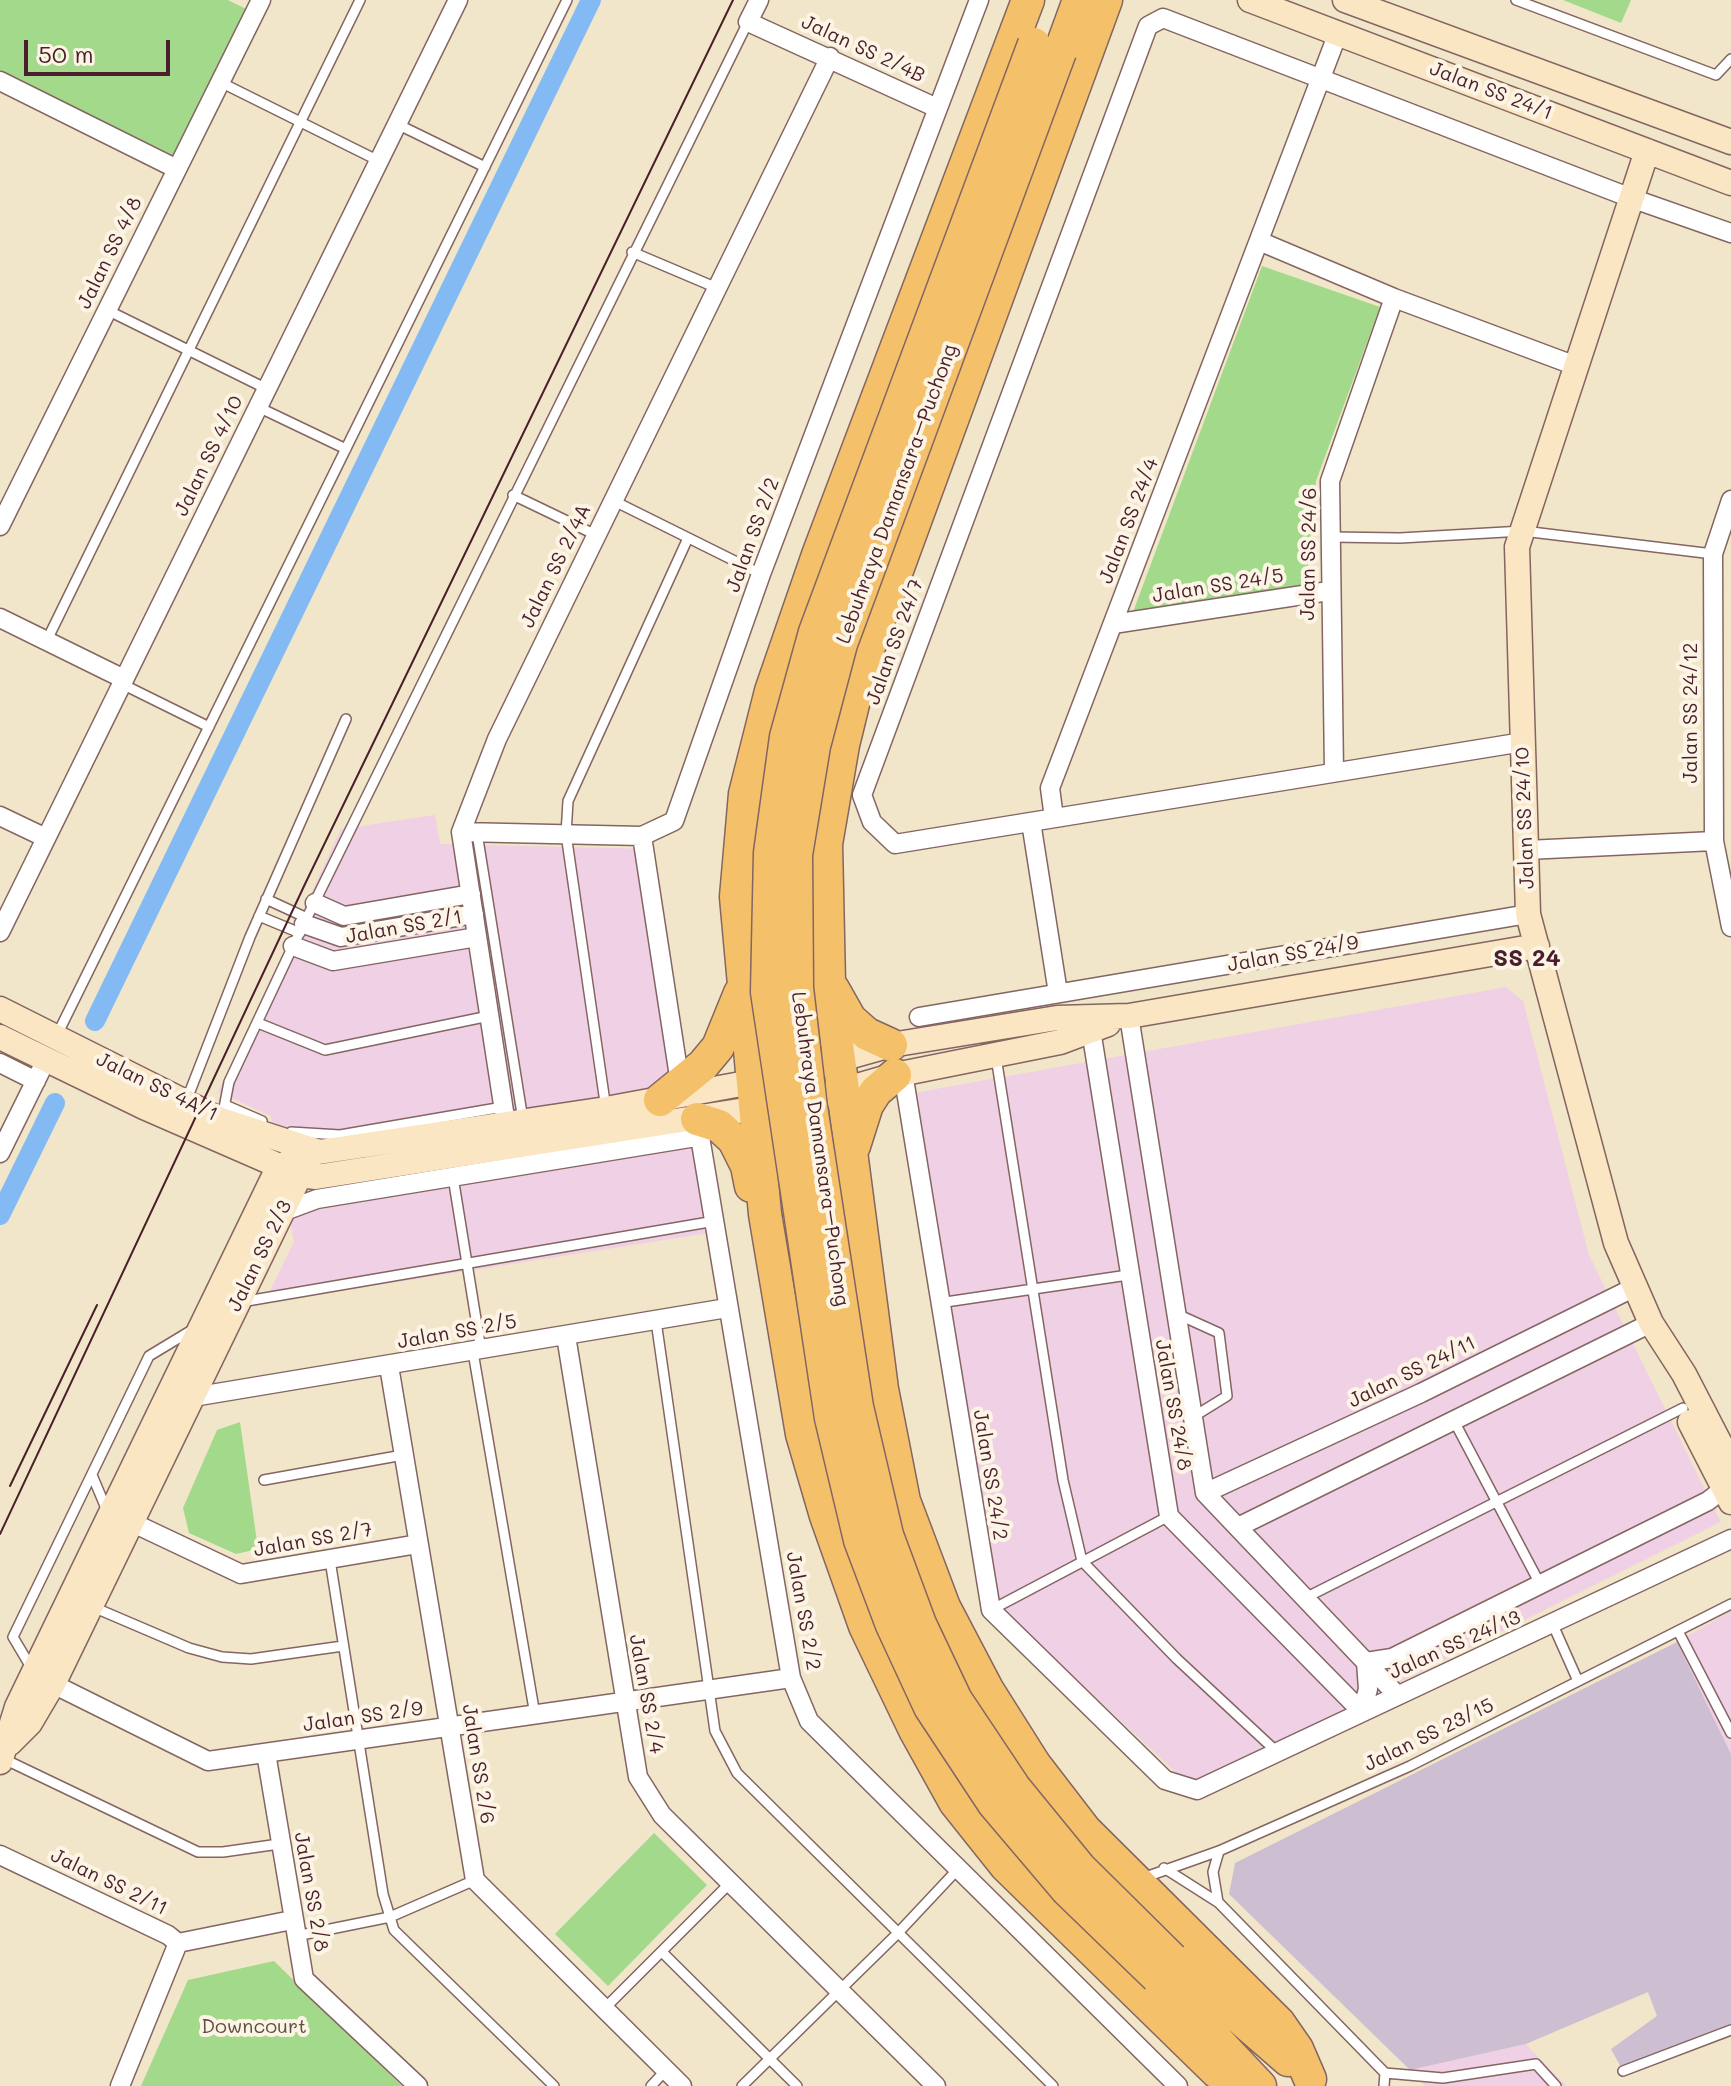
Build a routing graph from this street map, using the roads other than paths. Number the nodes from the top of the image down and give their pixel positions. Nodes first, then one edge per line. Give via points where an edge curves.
1 (360, 0) edge
2 (458, 0) edge
3 (567, 0) edge
4 (759, 0) edge
5 (979, 0) edge
6 (1028, 0) edge
7 (1050, 0) edge
8 (1079, 0) edge
9 (1106, 0) edge
10 (1250, 0) edge
11 (1516, 0) edge
12 (1349, 1) edge
13 (252, 3) edge
14 (748, 22) junction
15 (1338, 33) junction
16 (1047, 48) junction
17 (830, 57) junction
18 (1731, 59) edge
19 (1321, 78) junction
20 (0, 81) edge
21 (220, 82) junction
22 (937, 108) junction
23 (301, 122) junction
24 (397, 124) junction
25 (1731, 142) edge
26 (1647, 151) junction
27 (379, 161) junction
28 (485, 167) junction
29 (177, 169) junction
30 (1731, 183) edge
31 (1631, 198) junction
32 (1731, 233) edge
33 (1259, 241) junction
34 (632, 252) junction
35 (717, 288) junction
36 (1394, 298) junction
37 (107, 310) junction
38 (189, 350) junction
39 (1576, 366) junction
40 (267, 389) junction
41 (258, 407) junction
42 (346, 449) junction
43 (513, 495) junction
44 (612, 500) junction
45 (1731, 500) edge
46 (0, 526) edge
47 (1523, 531) junction
48 (596, 535) junction
49 (1330, 537) junction
50 (688, 538) junction
51 (1713, 554) junction
52 (761, 574) junction
53 (1329, 591) junction
54 (0, 618) edge
55 (1113, 624) junction
56 (47, 640) junction
57 (123, 681) junction
58 (346, 719) dead end
59 (209, 727) junction
60 (1523, 742) junction
61 (1334, 772) junction
62 (0, 816) edge
63 (1054, 818) junction
64 (1031, 822) junction
65 (469, 832) junction
66 (566, 834) junction
67 (642, 836) junction
68 (46, 838) junction
69 (1714, 841) junction
70 (1527, 850) junction
71 (471, 894) junction
72 (266, 899) junction
73 (474, 914) junction
74 (1528, 914) junction
75 (259, 916) junction
76 (304, 925) junction
77 (1731, 927) edge
78 (0, 932) edge
79 (477, 937) junction
80 (1537, 946) junction
81 (829, 983) junction
82 (742, 986) junction
83 (1058, 993) junction
84 (0, 1009) edge
85 (489, 1016) junction
86 (1129, 1016) junction
87 (919, 1017) dead end
88 (258, 1023) junction
89 (1091, 1030) junction
90 (0, 1037) edge
91 (56, 1037) junction
92 (996, 1056) junction
93 (839, 1059) junction
94 (0, 1063) edge
95 (896, 1065) junction
96 (41, 1070) junction
97 (670, 1092) junction
98 (842, 1092) junction
99 (754, 1096) junction
100 (185, 1102) junction
101 (606, 1109) junction
102 (223, 1112) junction
103 (511, 1117) junction
104 (699, 1128) junction
105 (260, 1135) junction
106 (0, 1152) edge
107 (319, 1152) junction
108 (850, 1161) junction
109 (291, 1167) junction
110 (453, 1177) junction
111 (282, 1212) junction
112 (765, 1214) junction
113 (715, 1221) junction
114 (467, 1261) junction
115 (1128, 1275) junction
116 (1035, 1287) junction
117 (1635, 1287) junction
118 (237, 1302) junction
119 (939, 1303) junction
120 (727, 1308) junction
121 (1177, 1314) junction
122 (656, 1321) junction
123 (1651, 1323) junction
124 (201, 1325) junction
125 (566, 1336) junction
126 (1665, 1349) junction
127 (477, 1351) junction
128 (389, 1366) junction
129 (193, 1397) junction
130 (1683, 1408) junction
131 (1193, 1417) junction
132 (1453, 1419) junction
133 (403, 1455) junction
134 (1731, 1465) edge
135 (92, 1475) junction
136 (264, 1480) dead end
137 (1205, 1493) junction
138 (1727, 1496) edge
139 (1497, 1502) junction
140 (1169, 1516) junction
141 (120, 1519) junction
142 (1238, 1527) junction
143 (1731, 1539) edge
144 (418, 1544) junction
145 (330, 1560) junction
146 (1082, 1561) junction
147 (1540, 1584) junction
148 (1305, 1598) junction
149 (1731, 1604) edge
150 (91, 1606) junction
151 (991, 1610) junction
152 (1553, 1625) junction
153 (1678, 1631) junction
154 (343, 1646) junction
155 (1366, 1662) junction
156 (43, 1678) junction
157 (791, 1678) junction
158 (1578, 1681) junction
159 (710, 1690) junction
160 (1397, 1695) junction
161 (623, 1702) junction
162 (1362, 1712) junction
163 (535, 1715) junction
164 (449, 1727) junction
165 (1731, 1733) edge
166 (357, 1740) junction
167 (1277, 1752) junction
168 (266, 1753) junction
169 (3, 1755) edge
170 (279, 1844) junction
171 (1219, 1851) junction
172 (0, 1855) edge
173 (958, 1869) junction
174 (1149, 1874) junction
175 (475, 1880) junction
176 (731, 1882) junction
177 (1219, 1903) junction
178 (390, 1917) junction
179 (294, 1928) junction
180 (897, 1934) junction
181 (178, 1943) junction
182 (662, 1952) junction
183 (1165, 1968) junction
184 (839, 1990) junction
185 (604, 2009) junction
186 (1731, 2030) edge
187 (770, 2059) junction
188 (666, 2070) junction
189 (1623, 2071) dead end
190 (1385, 2073) junction
191 (1313, 2082) edge
192 (120, 2086) edge
193 (418, 2086) edge
194 (554, 2086) edge
195 (651, 2086) edge
196 (682, 2086) edge
197 (742, 2086) edge
198 (797, 2086) edge
199 (936, 2086) edge
200 (1053, 2086) edge
201 (1178, 2086) edge
202 (1239, 2086) edge
203 (1260, 2086) edge
204 (1384, 2086) edge
205 (1556, 2086) edge

1 - 23 lane
2 - 24 street, Jalan SS 4/10
3 - 28 lane
4 - 14 street
5 - 22 street, Jalan SS 2/2
6 - 82 highway via 771,691 745,794 736,897
7 - 16 highway
8 - 16 highway, Lebuhraya Damansara–Puchong
9 - 81 highway via 863,663 826,844
10 - 15 main road, Jalan SS 24/1
11 - 18 lane via 1716,75
12 - 25 main road, Jalan SS 24/1
13 - 21 street, Jalan SS 4/8
14 - 17 street, Jalan SS 2/4B
14 - 34 lane
15 - 19 street, Jalan SS 24/4
15 - 26 main road, Jalan SS 24/1
16 - 183 highway, Lebuhraya Damansara–Puchong, bridge via 841,644 814,746 796,855 797,988 857,1407 887,1535 920,1624 956,1700 1014,1787
17 - 22 street, Jalan SS 2/4B
17 - 35 street, Jalan SS 2/4A
19 - 31 street
19 - 33 street, Jalan SS 24/4
19 - 64 street, Jalan SS 24/7 via 1163,18 1148,26 862,795 872,822 895,844
20 - 29 street
21 - 23 lane
21 - 29 street, Jalan SS 4/8
22 - 52 street, Jalan SS 2/2
23 - 27 lane
23 - 38 lane
24 - 27 street, Jalan SS 4/10
24 - 28 lane
26 - 30 main road, Jalan SS 24/1
26 - 31 main road, Jalan SS 24/10
27 - 40 street, Jalan SS 4/10
28 - 42 lane
29 - 37 street, Jalan SS 4/8
31 - 32 street
31 - 39 main road, Jalan SS 24/10
33 - 36 street
33 - 55 street, Jalan SS 24/4
34 - 35 lane
34 - 43 lane
35 - 44 street, Jalan SS 2/4A
36 - 39 street
36 - 49 street, Jalan SS 24/6 via 1330,481
37 - 38 lane
37 - 46 street, Jalan SS 4/8
38 - 40 lane
38 - 56 lane
39 - 47 main road, Jalan SS 24/10
40 - 41 street, Jalan SS 4/10
41 - 42 lane
41 - 57 street, Jalan SS 4/10
42 - 59 lane
43 - 48 lane
43 - 76 lane
44 - 48 street, Jalan SS 2/4A
44 - 50 lane
45 - 51 street, Jalan SS 24/12
47 - 49 lane
47 - 51 lane
47 - 60 main road, Jalan SS 24/10 via 1517,547
48 - 65 street, Jalan SS 2/4A via 486,763
49 - 53 street, Jalan SS 24/6
50 - 52 lane
50 - 66 lane via 568,801
51 - 69 street, Jalan SS 24/12
52 - 67 street, Jalan SS 2/2 via 674,821
53 - 55 street, Jalan SS 24/5
53 - 61 street, Jalan SS 24/6
54 - 56 street
55 - 63 street, Jalan SS 24/4 via 1050,788
56 - 57 street
57 - 59 lane
57 - 68 street, Jalan SS 4/10
58 - 72 lane
59 - 91 lane
60 - 61 street, Jalan SS 24/7
60 - 70 main road, Jalan SS 24/10
61 - 63 street, Jalan SS 24/7
62 - 68 street
63 - 64 street, Jalan SS 24/7
64 - 83 street
65 - 66 street
65 - 71 street, Jalan SS 2/4A
65 - 103 lane
66 - 67 street
66 - 101 lane
67 - 97 street
68 - 78 street, Jalan SS 4/10
69 - 70 street
69 - 77 street, Jalan SS 24/12
70 - 74 main road, Jalan SS 24/10
71 - 73 street, Jalan SS 2/4A
71 - 76 street, Jalan SS 2/1
72 - 75 lane
72 - 76 lane
73 - 76 street, Jalan SS 2/1 via 341,937
73 - 79 street, Jalan SS 2/4A
74 - 80 main road, Jalan SS 24/10
74 - 83 street, Jalan SS 24/9
75 - 76 lane
75 - 100 lane
76 - 79 street, Jalan SS 2/1 via 333,961
76 - 88 lane
79 - 85 street, Jalan SS 2/4A
80 - 86 main road, Jalan SS 24/9
80 - 117 main road, Jalan SS 24/10 via 1616,1243
81 - 82 highway via 791,1003 770,1002
81 - 93 highway
81 - 95 highway via 850,1019
82 - 97 highway via 718,1047
82 - 99 highway
83 - 87 street, Jalan SS 24/9
84 - 91 main road, Jalan SS 4A/1
85 - 88 lane via 325,1050
85 - 103 street, Jalan SS 2/4A
86 - 89 main road, Jalan SS 24/9
86 - 95 main road, Jalan SS 24/9 via 1057,1018
86 - 121 street, Jalan SS 24/8
88 - 102 lane via 229,1082
89 - 92 main road, Jalan SS 24/9
89 - 115 street, Jalan SS 24/8
90 - 96 main road, Jalan SS 4A/1
91 - 100 main road, Jalan SS 4A/1
92 - 95 main road, Jalan SS 24/9
92 - 116 lane
93 - 95 main road, Jalan SS 24/9
93 - 98 highway
93 - 99 main road, Jalan SS 24/9
94 - 96 street
95 - 98 main road, Jalan SS 24/9
95 - 108 highway via 867,1105
95 - 119 street, Jalan SS 24/2
96 - 106 street
96 - 109 main road, Jalan SS 4A/1
97 - 99 main road
97 - 101 main road
98 - 99 main road, Jalan SS 24/9
98 - 108 highway
99 - 104 main road, Jalan SS 2/3
99 - 112 highway
100 - 102 main road, Jalan SS 4A/1
101 - 103 main road
102 - 103 lane via 307,1135
102 - 105 main road, Jalan SS 4A/1
103 - 107 main road
104 - 109 main road, Jalan SS 2/3 via 370,1170
104 - 110 street
104 - 112 highway via 719,1126 734,1140 753,1196
104 - 113 street, Jalan SS 2/2
105 - 107 main road, Jalan SS 4A/1
105 - 109 main road
107 - 109 main road
108 - 112 highway via 822,1150 792,1158 772,1181
108 - 174 highway via 882,1389 904,1501 944,1607 1035,1765 1085,1830
109 - 111 main road, Jalan SS 2/3
109 - 124 main road, Jalan SS 2/3
110 - 111 street via 317,1199
110 - 114 lane
111 - 118 main road, Jalan SS 2/3
112 - 202 highway via 810,1462 865,1626 915,1730 955,1802 1006,1866 1217,2072
113 - 114 lane
113 - 120 street, Jalan SS 2/2
114 - 118 lane
114 - 127 lane
115 - 116 lane
115 - 140 street, Jalan SS 24/8
116 - 119 lane
116 - 146 lane via 1063,1480
117 - 123 main road, Jalan SS 24/10
117 - 137 street, Jalan SS 24/11
118 - 129 main road, Jalan SS 2/3
119 - 151 street, Jalan SS 24/2
120 - 122 street, Jalan SS 2/5
120 - 157 street, Jalan SS 2/2
121 - 131 street, Jalan SS 24/8
121 - 131 lane via 1219,1333 1227,1396
122 - 125 street, Jalan SS 2/5
122 - 159 lane
123 - 126 main road, Jalan SS 24/10
123 - 132 street
124 - 135 lane via 149,1356
124 - 141 main road, Jalan SS 2/3
125 - 127 street, Jalan SS 2/5
125 - 161 street, Jalan SS 2/4
126 - 130 main road via 1667,1376
126 - 134 main road, Jalan SS 24/10 via 1684,1374
127 - 128 street, Jalan SS 2/5
127 - 163 lane
128 - 129 street, Jalan SS 2/5
128 - 133 street, Jalan SS 2/6
129 - 141 main road, Jalan SS 2/3
130 - 138 main road
130 - 139 lane
131 - 137 street, Jalan SS 24/8
132 - 139 lane
132 - 142 street
133 - 136 lane
133 - 144 street, Jalan SS 2/6
135 - 141 lane
135 - 156 lane via 13,1637
137 - 142 street, Jalan SS 24/8
138 - 147 street
139 - 147 lane
139 - 148 lane
140 - 146 lane
140 - 162 street
141 - 145 street, Jalan SS 2/7 via 241,1574
141 - 150 main road, Jalan SS 2/3
141 - 156 main road, Jalan SS 2/3
142 - 148 street, Jalan SS 24/8
143 - 152 street, Jalan SS 24/13
144 - 145 street, Jalan SS 2/7
144 - 164 street, Jalan SS 2/6
145 - 154 lane
146 - 151 lane
146 - 167 lane
147 - 155 street via 1392,1658
148 - 155 street, Jalan SS 24/8
149 - 153 lane, Jalan SS 23/15
150 - 154 lane via 222,1657 251,1659
150 - 156 main road, Jalan SS 2/3
151 - 167 street, Jalan SS 24/13 via 1165,1780 1197,1790
152 - 158 lane
152 - 160 street, Jalan SS 24/13
153 - 158 lane, Jalan SS 23/15
153 - 165 lane
154 - 166 lane
155 - 160 street, Jalan SS 24/8
155 - 162 street via 1368,1689
156 - 168 street, Jalan SS 2/9 via 208,1761
156 - 169 main road, Jalan SS 2/3 via 30,1723
157 - 159 street, Jalan SS 2/9
157 - 173 street, Jalan SS 2/2 via 809,1721
158 - 171 lane, Jalan SS 23/15 via 1410,1766
159 - 161 street, Jalan SS 2/9
159 - 180 lane via 715,1731 737,1773
160 - 162 street, Jalan SS 24/13
161 - 163 street, Jalan SS 2/9
161 - 176 street, Jalan SS 2/4 via 638,1777 662,1815
162 - 167 street, Jalan SS 24/13
163 - 164 street, Jalan SS 2/9
164 - 166 street, Jalan SS 2/9
164 - 175 street, Jalan SS 2/6
166 - 168 street, Jalan SS 2/9
166 - 178 lane
168 - 170 street, Jalan SS 2/8
169 - 170 lane via 198,1852
170 - 179 street, Jalan SS 2/8
171 - 174 lane, Jalan SS 23/15
171 - 177 lane via 1213,1872
172 - 181 street, Jalan SS 2/11
173 - 180 lane
173 - 201 street, Jalan SS 2/2
174 - 177 lane
174 - 191 highway via 1279,2023
175 - 178 lane
175 - 185 street
176 - 182 lane
176 - 184 street, Jalan SS 2/4
177 - 190 lane
178 - 179 lane
178 - 194 lane via 394,1930
179 - 181 street, Jalan SS 2/11
179 - 193 street, Jalan SS 2/8 via 304,1979
180 - 184 lane
180 - 200 lane
181 - 192 street
182 - 185 lane
182 - 187 lane
183 - 191 highway, Lebuhraya Damansara–Puchong
183 - 203 highway, Lebuhraya Damansara–Puchong
184 - 187 lane
184 - 199 street, Jalan SS 2/4
185 - 188 street
186 - 189 lane
187 - 197 lane
187 - 198 lane
188 - 195 lane
188 - 196 street
190 - 204 lane
190 - 205 lane via 1443,2078 1536,2064

